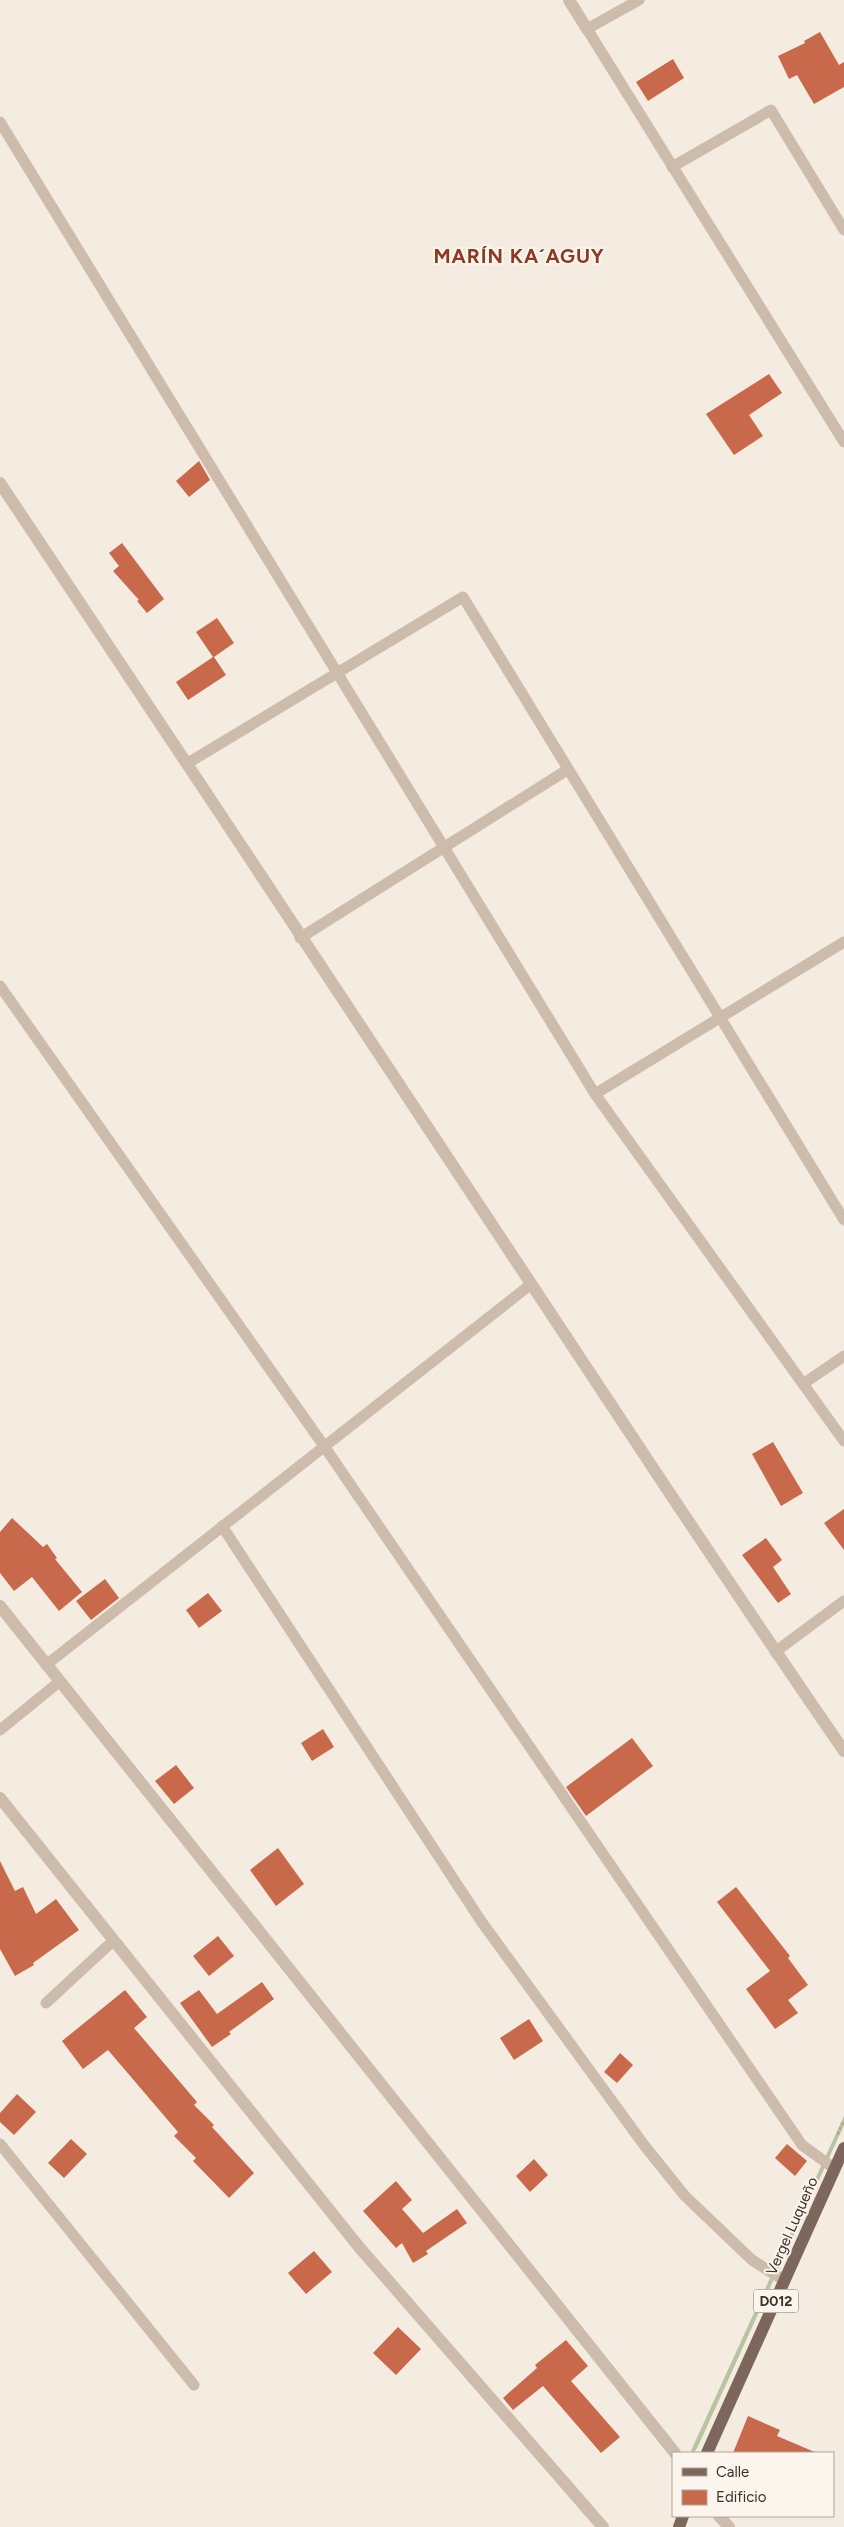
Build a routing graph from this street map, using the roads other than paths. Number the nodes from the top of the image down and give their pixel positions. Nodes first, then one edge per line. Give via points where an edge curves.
1 (569, 0) edge
2 (639, 0) edge
3 (587, 29) junction
4 (0, 122) edge
5 (672, 167) junction
6 (844, 230) edge
7 (844, 442) edge
8 (0, 483) edge
9 (337, 672) junction
10 (188, 763) junction
11 (567, 770) junction
12 (445, 848) junction
13 (300, 938) junction
14 (844, 942) edge
15 (0, 986) edge
16 (718, 1018) junction
17 (596, 1094) junction
18 (844, 1220) edge
19 (530, 1285) junction
20 (844, 1356) edge
21 (803, 1384) junction
22 (844, 1441) edge
23 (324, 1446) junction
24 (222, 1526) junction
25 (844, 1601) edge
26 (0, 1606) edge
27 (776, 1652) junction
28 (46, 1665) junction
29 (59, 1682) junction
30 (0, 1730) edge
31 (844, 1751) edge
32 (0, 1798) edge
33 (113, 1941) junction
34 (46, 2004) dead end
35 (0, 2144) edge
36 (844, 2148) edge
37 (835, 2169) junction
38 (785, 2281) junction
39 (194, 2386) dead end
40 (674, 2452) edge
41 (707, 2452) edge
42 (720, 2517) edge
43 (603, 2527) edge
44 (729, 2527) edge

1 - 3 street
2 - 3 lane
3 - 5 lane
4 - 9 lane
5 - 6 lane via 772,110
5 - 7 lane
8 - 10 street
9 - 10 lane
9 - 11 lane via 462,597
9 - 12 lane
10 - 13 street
11 - 12 lane
11 - 16 lane
12 - 13 lane
12 - 17 lane
13 - 19 street
14 - 16 lane
15 - 23 lane
16 - 17 lane
16 - 18 lane
17 - 21 lane
19 - 23 lane
19 - 27 street
20 - 21 lane
21 - 22 lane
23 - 24 lane
23 - 37 lane via 802,2146
24 - 28 lane
24 - 38 lane via 481,1921 644,2145 685,2196 745,2254
25 - 27 lane
26 - 28 street
27 - 31 street
28 - 29 street
29 - 30 lane
29 - 40 street
32 - 33 street
33 - 34 lane
33 - 43 street via 359,2247
35 - 39 lane
36 - 37 main road, Vergel Luqueño / D012
37 - 38 main road, Vergel Luqueño / D012
38 - 41 main road, Vergel Luqueño / D012
42 - 44 street

